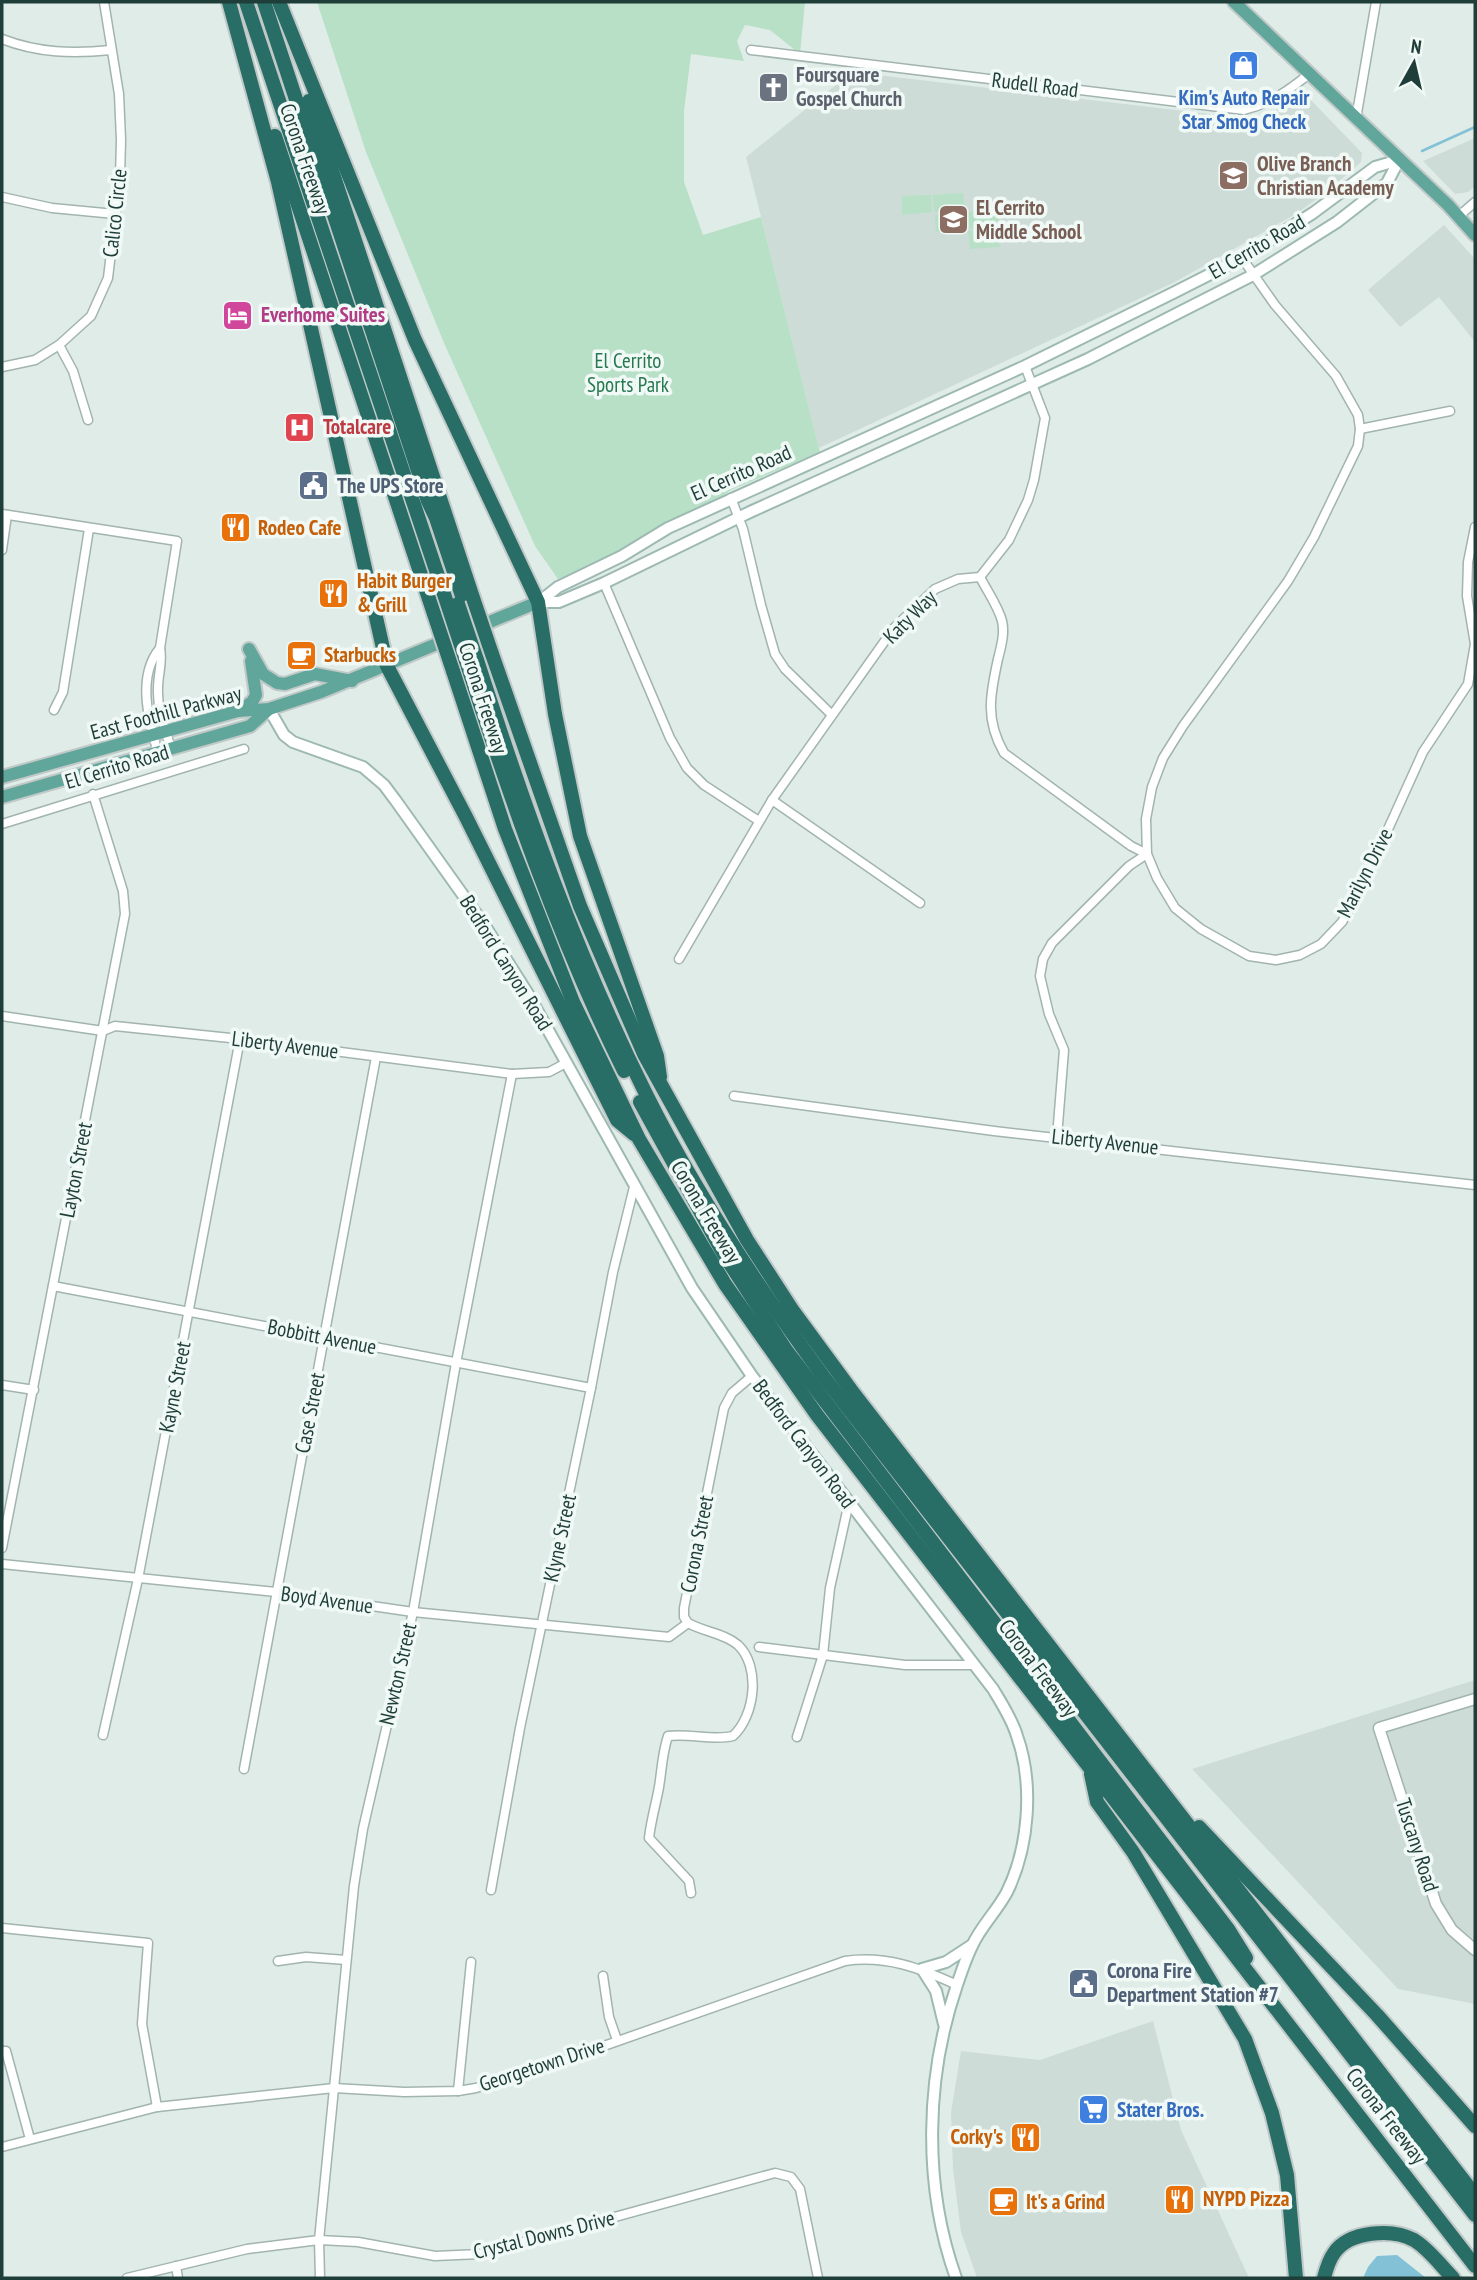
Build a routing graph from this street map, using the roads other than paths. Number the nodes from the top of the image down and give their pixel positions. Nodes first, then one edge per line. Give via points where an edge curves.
1 (104, 2) edge
2 (229, 2) edge
3 (246, 2) edge
4 (264, 2) edge
5 (278, 2) edge
6 (1234, 2) edge
7 (1376, 2) edge
8 (2, 39) edge
9 (111, 50) junction
10 (751, 50) dead end
11 (1309, 74) junction
12 (1356, 119) junction
13 (1399, 160) junction
14 (2, 197) edge
15 (1475, 202) edge
16 (115, 214) junction
17 (1459, 216) junction
18 (1475, 235) edge
19 (1242, 258) junction
20 (331, 261) junction
21 (1253, 275) junction
22 (58, 345) junction
23 (1025, 366) junction
24 (2, 367) edge
25 (1032, 384) junction
26 (1450, 411) dead end
27 (88, 420) dead end
28 (1360, 429) junction
29 (383, 460) junction
30 (731, 498) junction
31 (4, 515) edge
32 (739, 517) junction
33 (1475, 527) edge
34 (89, 529) junction
35 (2, 550) edge
36 (980, 578) junction
37 (604, 583) junction
38 (538, 602) junction
39 (461, 603) junction
40 (160, 648) junction
41 (474, 661) junction
42 (387, 666) junction
43 (352, 681) junction
44 (269, 709) junction
45 (54, 710) dead end
46 (238, 711) junction
47 (831, 715) junction
48 (159, 734) junction
49 (171, 749) junction
50 (244, 749) dead end
51 (158, 753) junction
52 (2, 777) edge
53 (93, 794) junction
54 (2, 797) edge
55 (772, 800) junction
56 (759, 821) junction
57 (2, 824) edge
58 (1147, 854) junction
59 (920, 903) dead end
60 (679, 959) dead end
61 (2, 1016) edge
62 (103, 1031) junction
63 (240, 1039) junction
64 (376, 1057) junction
65 (566, 1063) junction
66 (512, 1074) junction
67 (662, 1089) junction
68 (734, 1096) dead end
69 (1057, 1137) junction
70 (639, 1139) junction
71 (1475, 1185) edge
72 (634, 1187) junction
73 (53, 1286) junction
74 (189, 1311) junction
75 (325, 1338) junction
76 (456, 1363) junction
77 (752, 1376) junction
78 (2, 1385) edge
79 (592, 1388) junction
80 (34, 1390) junction
81 (849, 1502) junction
82 (2, 1548) edge
83 (2, 1564) edge
84 (138, 1579) junction
85 (276, 1592) junction
86 (413, 1612) junction
87 (688, 1623) junction
88 (542, 1624) junction
89 (759, 1647) dead end
90 (823, 1656) junction
91 (975, 1665) junction
92 (1475, 1699) edge
93 (103, 1735) dead end
94 (797, 1737) dead end
95 (1137, 1759) junction
96 (244, 1769) dead end
97 (1089, 1770) junction
98 (491, 1890) dead end
99 (691, 1893) dead end
100 (2, 1928) edge
101 (972, 1945) junction
102 (1475, 1950) edge
103 (346, 1960) junction
104 (278, 1961) dead end
105 (471, 1962) dead end
106 (922, 1969) junction
107 (603, 1976) dead end
108 (957, 1985) junction
109 (945, 2030) junction
110 (1292, 2030) junction
111 (617, 2040) junction
112 (4, 2051) edge
113 (334, 2088) junction
114 (458, 2091) junction
115 (157, 2107) junction
116 (1475, 2126) edge
117 (30, 2139) junction
118 (2, 2147) edge
119 (1475, 2195) edge
120 (1475, 2215) edge
121 (319, 2240) junction
122 (176, 2266) junction
123 (1475, 2266) edge
124 (127, 2278) edge
125 (178, 2278) edge
126 (320, 2278) edge
127 (818, 2278) edge
128 (956, 2278) edge
129 (1296, 2278) edge
130 (1324, 2278) edge
131 (1453, 2278) edge

1 - 9 street, Calico Circle
2 - 29 highway, Corona Freeway
2 - 42 highway via 278,182
3 - 20 highway
4 - 39 highway
5 - 38 highway via 415,340
5 - 39 highway, Corona Freeway
6 - 11 main road
7 - 12 street
8 - 9 street via 68,54
9 - 16 street, Calico Circle via 121,140
10 - 11 street, Rudell Road via 1244,110 1284,95
11 - 12 main road
12 - 13 main road
13 - 17 main road
13 - 19 main road, El Cerrito Road via 1375,167 1325,206
13 - 21 main road, El Cerrito Road via 1387,183 1337,222
14 - 16 street
15 - 17 street
16 - 22 street, Calico Circle via 107,278 91,316
17 - 18 main road
19 - 21 street
19 - 23 main road, El Cerrito Road
20 - 29 highway
20 - 39 highway
21 - 25 main road, El Cerrito Road
21 - 28 street via 1336,376 1358,415
22 - 24 street, Calico Circle via 35,360
22 - 27 street via 73,371
23 - 25 street
23 - 30 main road, El Cerrito Road
25 - 32 main road, El Cerrito Road
25 - 36 street via 1045,418 1034,480 1009,540
26 - 28 street
28 - 58 street, Marilyn Drive via 1358,446 1288,581 1163,758 1146,819
29 - 41 highway, Corona Freeway, bridge via 434,614
30 - 32 street
30 - 38 main road, El Cerrito Road via 558,587
31 - 34 street
31 - 35 street
32 - 37 main road, El Cerrito Road
32 - 47 street via 775,654
33 - 58 street, Marilyn Drive via 1466,596 1475,644 1468,684 1423,752 1342,922 1321,944 1276,960 1249,956 1227,945 1175,908
34 - 40 street via 177,541
34 - 45 street via 64,692
36 - 47 street, Katy Way via 958,579 935,589 914,607
36 - 58 street via 1002,623 990,720 1004,753
37 - 38 main road, El Cerrito Road via 559,602
37 - 56 street via 687,768 704,785
38 - 42 main road, El Cerrito Road
38 - 67 highway via 580,836 657,1056
39 - 41 highway, Corona Freeway, bridge
39 - 41 highway, bridge
40 - 48 street
40 - 48 street via 152,657 147,708
41 - 67 highway, Corona Freeway
41 - 70 highway, Corona Freeway via 505,829 573,1002
41 - 110 highway via 502,775 565,943 655,1133 723,1253 786,1350 1228,1929
41 - 120 highway via 520,796 590,974 646,1096 736,1249 848,1408
42 - 43 main road, El Cerrito Road
42 - 70 highway via 617,1119
43 - 44 main road, El Cerrito Road
43 - 46 main road via 315,674 277,683 263,674 248,649 256,695
44 - 46 main road, East Foothill Parkway
44 - 49 main road, East Foothill Parkway via 250,726
44 - 65 main road, Bedford Canyon Road via 293,742 347,760 384,785 485,926
46 - 48 main road, East Foothill Parkway
47 - 55 street, Katy Way
48 - 49 street
48 - 51 street
48 - 52 main road, East Foothill Parkway
49 - 51 main road, East Foothill Parkway
50 - 53 street, El Cerrito Road
51 - 54 main road, East Foothill Parkway
53 - 57 street, El Cerrito Road
53 - 62 street, Layton Street via 125,904
55 - 56 street, Katy Way
55 - 59 street
56 - 60 street, Katy Way
58 - 69 street via 1129,866 1052,943 1043,959 1040,976 1064,1050
61 - 62 street, Liberty Avenue
62 - 63 street, Liberty Avenue via 115,1026
62 - 73 street, Layton Street
63 - 64 street, Liberty Avenue
63 - 74 street, Kayne Street
64 - 66 street, Liberty Avenue
64 - 75 street, Case Street
65 - 66 street, Liberty Avenue via 549,1072
65 - 72 main road, Bedford Canyon Road
66 - 76 street, Newton Street
67 - 95 highway, Corona Freeway via 747,1240 793,1311
68 - 69 street, Liberty Avenue
69 - 71 street, Liberty Avenue
70 - 97 highway, Corona Freeway via 725,1284 784,1371
72 - 77 main road, Bedford Canyon Road via 692,1287
72 - 79 street, Klyne Street via 612,1272
73 - 74 street, Bobbitt Avenue
73 - 80 street, Layton Street
74 - 75 street, Bobbitt Avenue
74 - 84 street, Kayne Street
75 - 76 street, Bobbitt Avenue
75 - 85 street, Case Street
76 - 79 street, Bobbitt Avenue
76 - 86 street, Newton Street
77 - 81 main road, Bedford Canyon Road
77 - 87 street, Corona Street via 732,1394 722,1418 684,1608
78 - 80 street
79 - 88 street, Klyne Street
80 - 82 street, Layton Street
81 - 90 street via 830,1588
81 - 91 main road, Bedford Canyon Road
83 - 84 street, Boyd Avenue
84 - 85 street, Boyd Avenue
84 - 93 street, Kayne Street
85 - 86 street, Boyd Avenue
85 - 96 street, Case Street
86 - 88 street, Boyd Avenue
86 - 103 street, Newton Street via 363,1829
87 - 88 street, Boyd Avenue via 669,1637
87 - 99 street, Corona Street via 740,1647 751,1670 752,1687 747,1716 733,1736 668,1736 661,1758 649,1838 689,1881
88 - 98 street, Klyne Street
89 - 90 street
90 - 91 street via 905,1665
90 - 94 street
91 - 101 main road, Bedford Canyon Road via 1007,1712 1024,1762 1026,1787 1016,1870 1006,1894
92 - 102 street, Tuscany Road via 1379,1728 1436,1904 1452,1930
95 - 116 highway
95 - 119 highway, Corona Freeway
97 - 110 highway, Corona Freeway
97 - 129 highway via 1097,1802 1133,1852 1245,2039 1272,2113 1287,2175
100 - 115 street via 148,1943 142,2024
101 - 106 main road via 946,1962
101 - 108 main road, Bedford Canyon Road
103 - 104 street
103 - 113 street, Newton Street
105 - 114 street
106 - 108 street, Georgetown Drive
106 - 109 main road via 936,1992
106 - 111 street, Georgetown Drive via 881,1959 845,1961
107 - 111 street
108 - 109 main road, Bedford Canyon Road
109 - 128 main road, Bedford Canyon Road via 934,2091 933,2154 943,2230
110 - 123 highway, Corona Freeway
111 - 114 street, Georgetown Drive via 494,2084
112 - 117 street
113 - 114 street, Georgetown Drive
113 - 115 street, Georgetown Drive
113 - 121 street, Newton Street
115 - 117 street, Georgetown Drive
117 - 118 street, Georgetown Drive
121 - 122 street, Crystal Downs Drive via 247,2249
121 - 126 street, Newton Street
121 - 127 street, Crystal Downs Drive via 435,2256 480,2254 775,2173 791,2177 800,2189
122 - 124 street, Crystal Downs Drive
122 - 125 street
130 - 131 highway via 1335,2251 1369,2233 1392,2232 1413,2240

